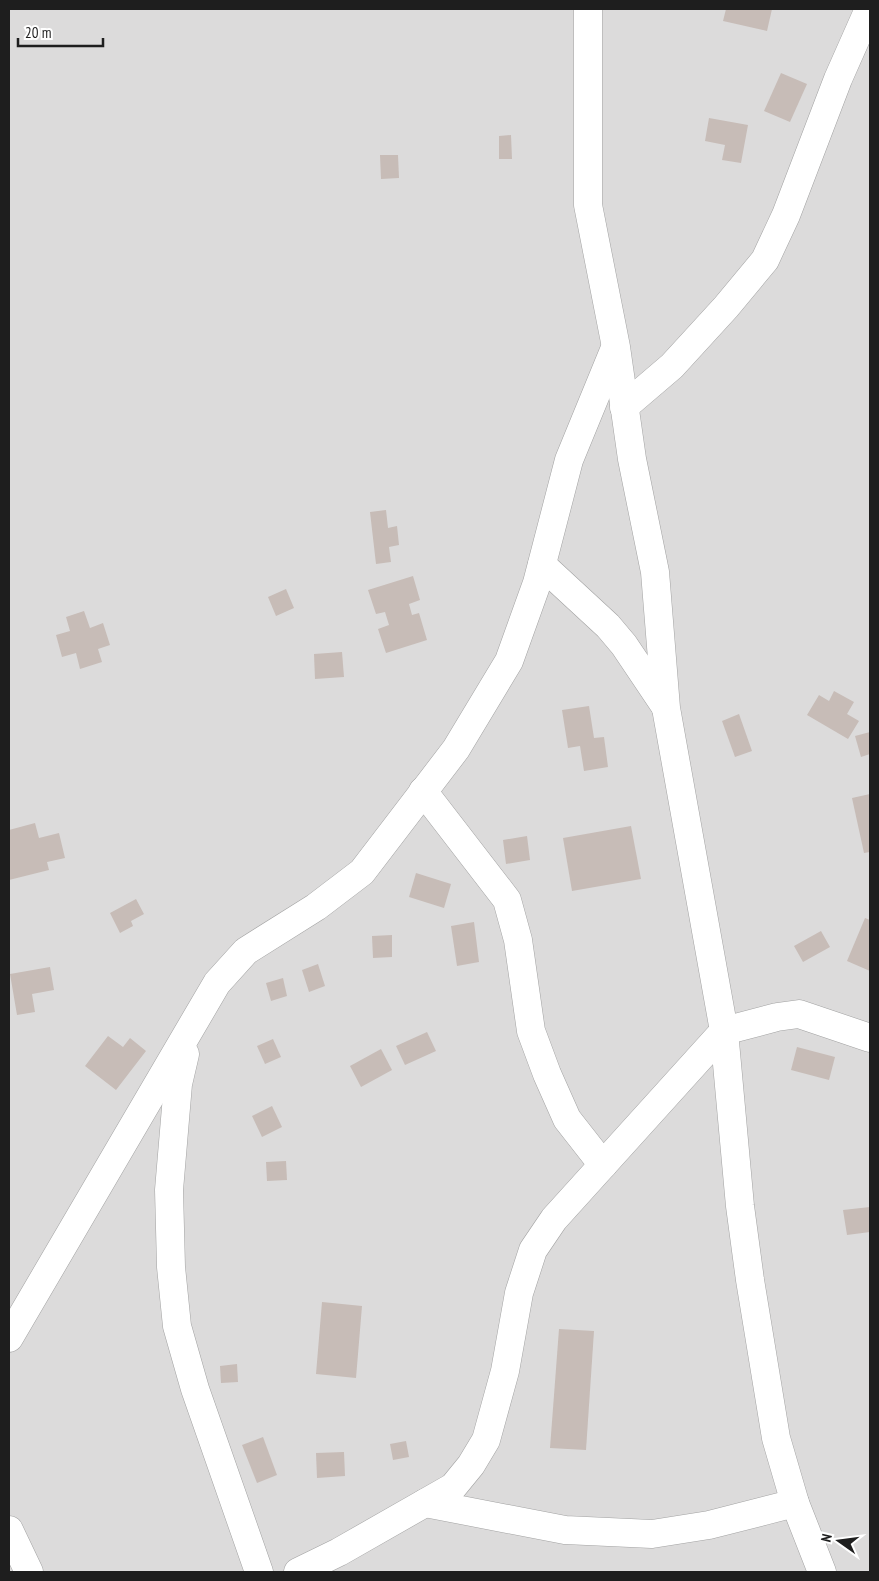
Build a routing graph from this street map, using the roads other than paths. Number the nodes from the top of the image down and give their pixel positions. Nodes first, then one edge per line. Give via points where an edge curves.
1 (588, 9) edge
2 (869, 9) edge
3 (616, 347) junction
4 (624, 407) junction
5 (542, 565) junction
6 (666, 708) junction
7 (423, 791) junction
8 (191, 1030) junction
9 (724, 1032) junction
10 (870, 1038) edge
11 (603, 1165) junction
12 (9, 1338) edge
13 (426, 1503) junction
14 (795, 1503) junction
15 (9, 1530) edge
16 (29, 1572) edge
17 (259, 1572) edge
18 (298, 1572) edge
19 (822, 1572) edge

1 - 3 street via 588,205
2 - 4 street via 765,260 672,366
3 - 4 street
3 - 5 street via 569,460
4 - 6 street via 655,572
5 - 6 street via 608,626
5 - 7 street via 509,661 456,749
6 - 9 street
7 - 8 street via 362,872 316,907 246,951 217,983
7 - 11 street via 507,900 518,940 530,1031 567,1119
8 - 12 street
8 - 17 street via 178,1084 169,1190 171,1267 177,1326 195,1389
9 - 10 street via 798,1014
9 - 11 street
9 - 14 street via 750,1280 776,1438
11 - 13 street via 554,1219 533,1250 519,1293 505,1371 486,1440 471,1466 453,1487
13 - 14 street via 565,1530 652,1534 709,1525
13 - 18 street
14 - 19 street
15 - 16 street

